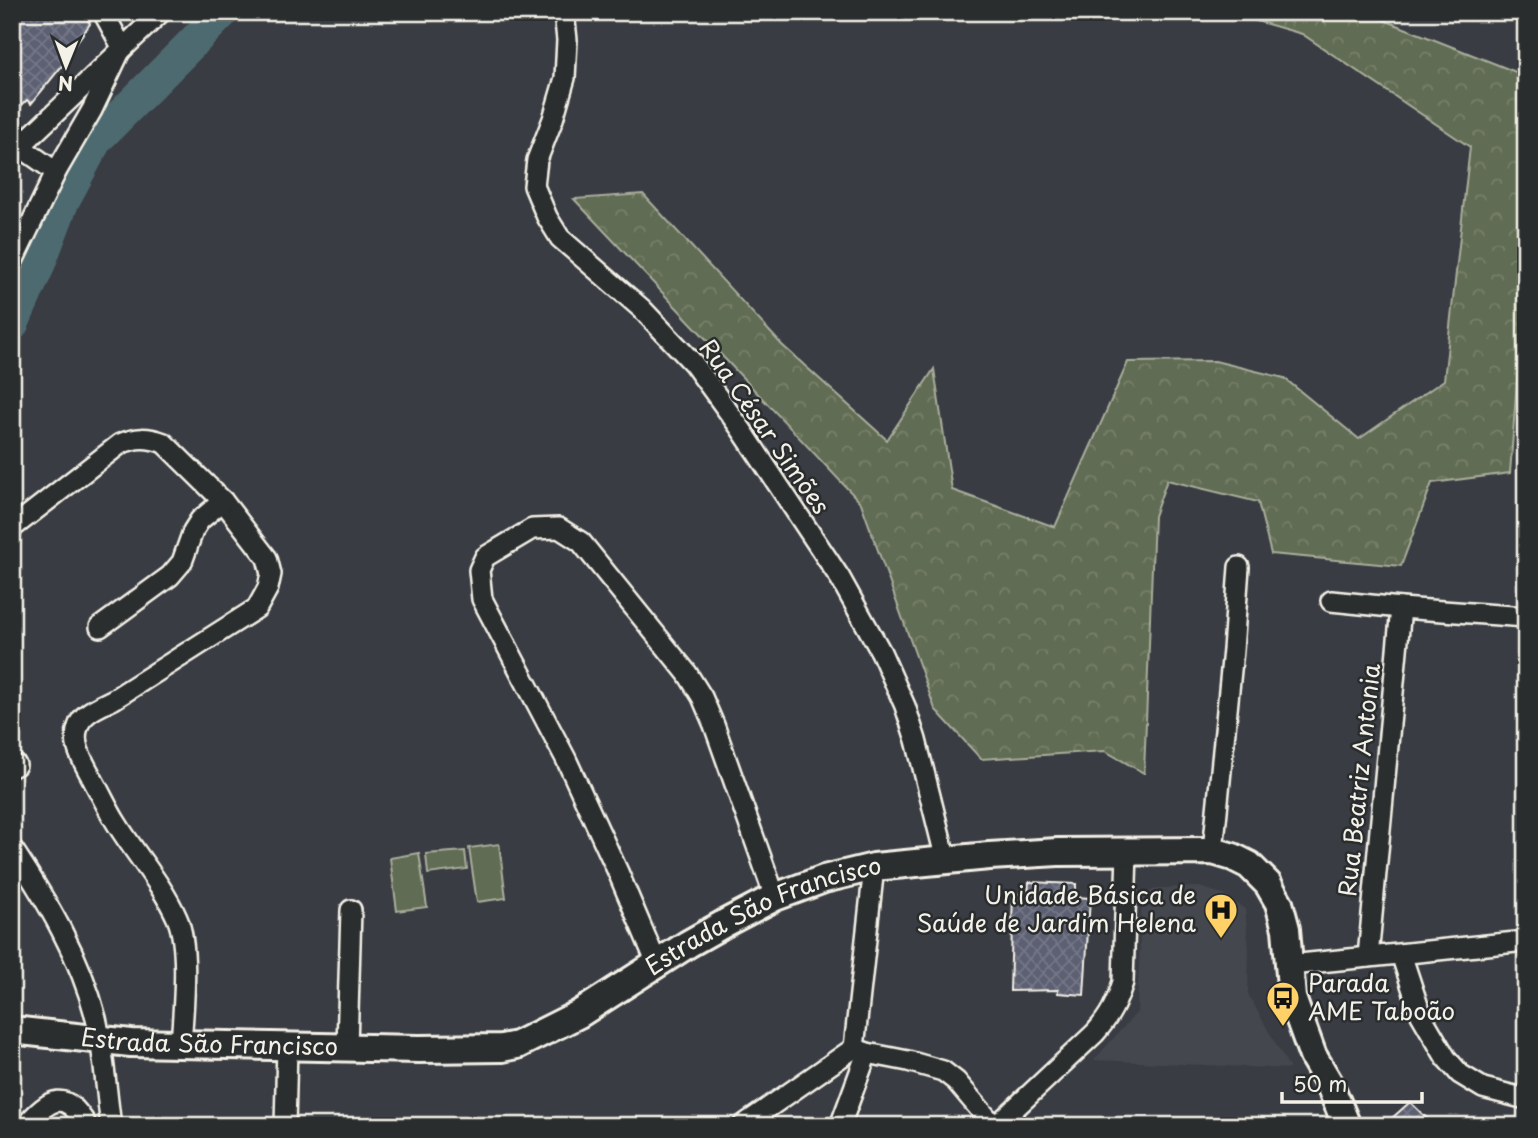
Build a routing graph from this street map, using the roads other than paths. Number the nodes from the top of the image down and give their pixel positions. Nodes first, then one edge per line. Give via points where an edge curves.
1 (103, 12) edge
2 (161, 12) edge
3 (564, 12) edge
4 (122, 47) junction
5 (16, 150) edge
6 (56, 172) junction
7 (12, 263) edge
8 (223, 501) junction
9 (12, 528) edge
10 (1239, 567) dead end
11 (1331, 601) dead end
12 (1401, 608) junction
13 (1526, 617) edge
14 (100, 628) dead end
15 (12, 848) edge
16 (1213, 850) junction
17 (1127, 851) junction
18 (946, 860) junction
19 (874, 867) junction
20 (775, 897) junction
21 (351, 910) dead end
22 (1526, 941) edge
23 (1401, 954) junction
24 (1367, 957) junction
25 (657, 964) junction
26 (1290, 965) junction
27 (12, 1030) edge
28 (100, 1040) junction
29 (181, 1045) junction
30 (287, 1046) junction
31 (347, 1047) junction
32 (860, 1051) junction
33 (1526, 1099) edge
34 (747, 1124) edge
35 (25, 1126) edge
36 (87, 1126) edge
37 (111, 1126) edge
38 (285, 1126) edge
39 (840, 1126) edge
40 (995, 1126) edge
41 (1347, 1126) edge

1 - 4 street
2 - 4 street
3 - 18 street, Rua César Simões via 565,78 537,160 534,186 547,217 560,238 642,309 693,363 840,578 905,705
4 - 5 street
4 - 6 street
5 - 6 street
6 - 7 street
8 - 9 street via 164,443 142,438 120,444
8 - 14 street via 200,520 182,562 170,576
8 - 29 street via 267,558 271,574 257,608 82,718 76,730 77,749 116,823 178,919 184,944
10 - 16 street
11 - 12 street
12 - 13 street
12 - 24 street, Rua Beatriz Antonia
15 - 28 street via 69,944 84,978
16 - 17 main road, Estrada São Francisco
16 - 26 main road, Estrada São Francisco via 1249,864 1268,884 1279,903
17 - 18 main road, Estrada São Francisco
17 - 40 street via 1123,982 1117,1001 1095,1033
18 - 19 main road, Estrada São Francisco
19 - 20 main road, Estrada São Francisco
19 - 32 street
20 - 25 main road, Estrada São Francisco
20 - 25 street via 714,724 687,673 581,542 559,528 532,528 485,557 479,570 482,599 566,759
21 - 31 street
22 - 23 street
23 - 24 street
23 - 33 street via 1421,1015 1446,1058 1460,1074 1483,1087
24 - 26 street
25 - 31 main road, Estrada São Francisco via 579,1014 517,1045
26 - 41 main road, Estrada São Francisco via 1292,999
27 - 28 main road, Estrada São Francisco
28 - 29 main road, Estrada São Francisco
28 - 37 street
29 - 30 main road, Estrada São Francisco
30 - 31 main road, Estrada São Francisco
30 - 38 street
32 - 34 street
32 - 39 street
32 - 40 street via 943,1071
35 - 36 street via 51,1102 62,1101 72,1104

